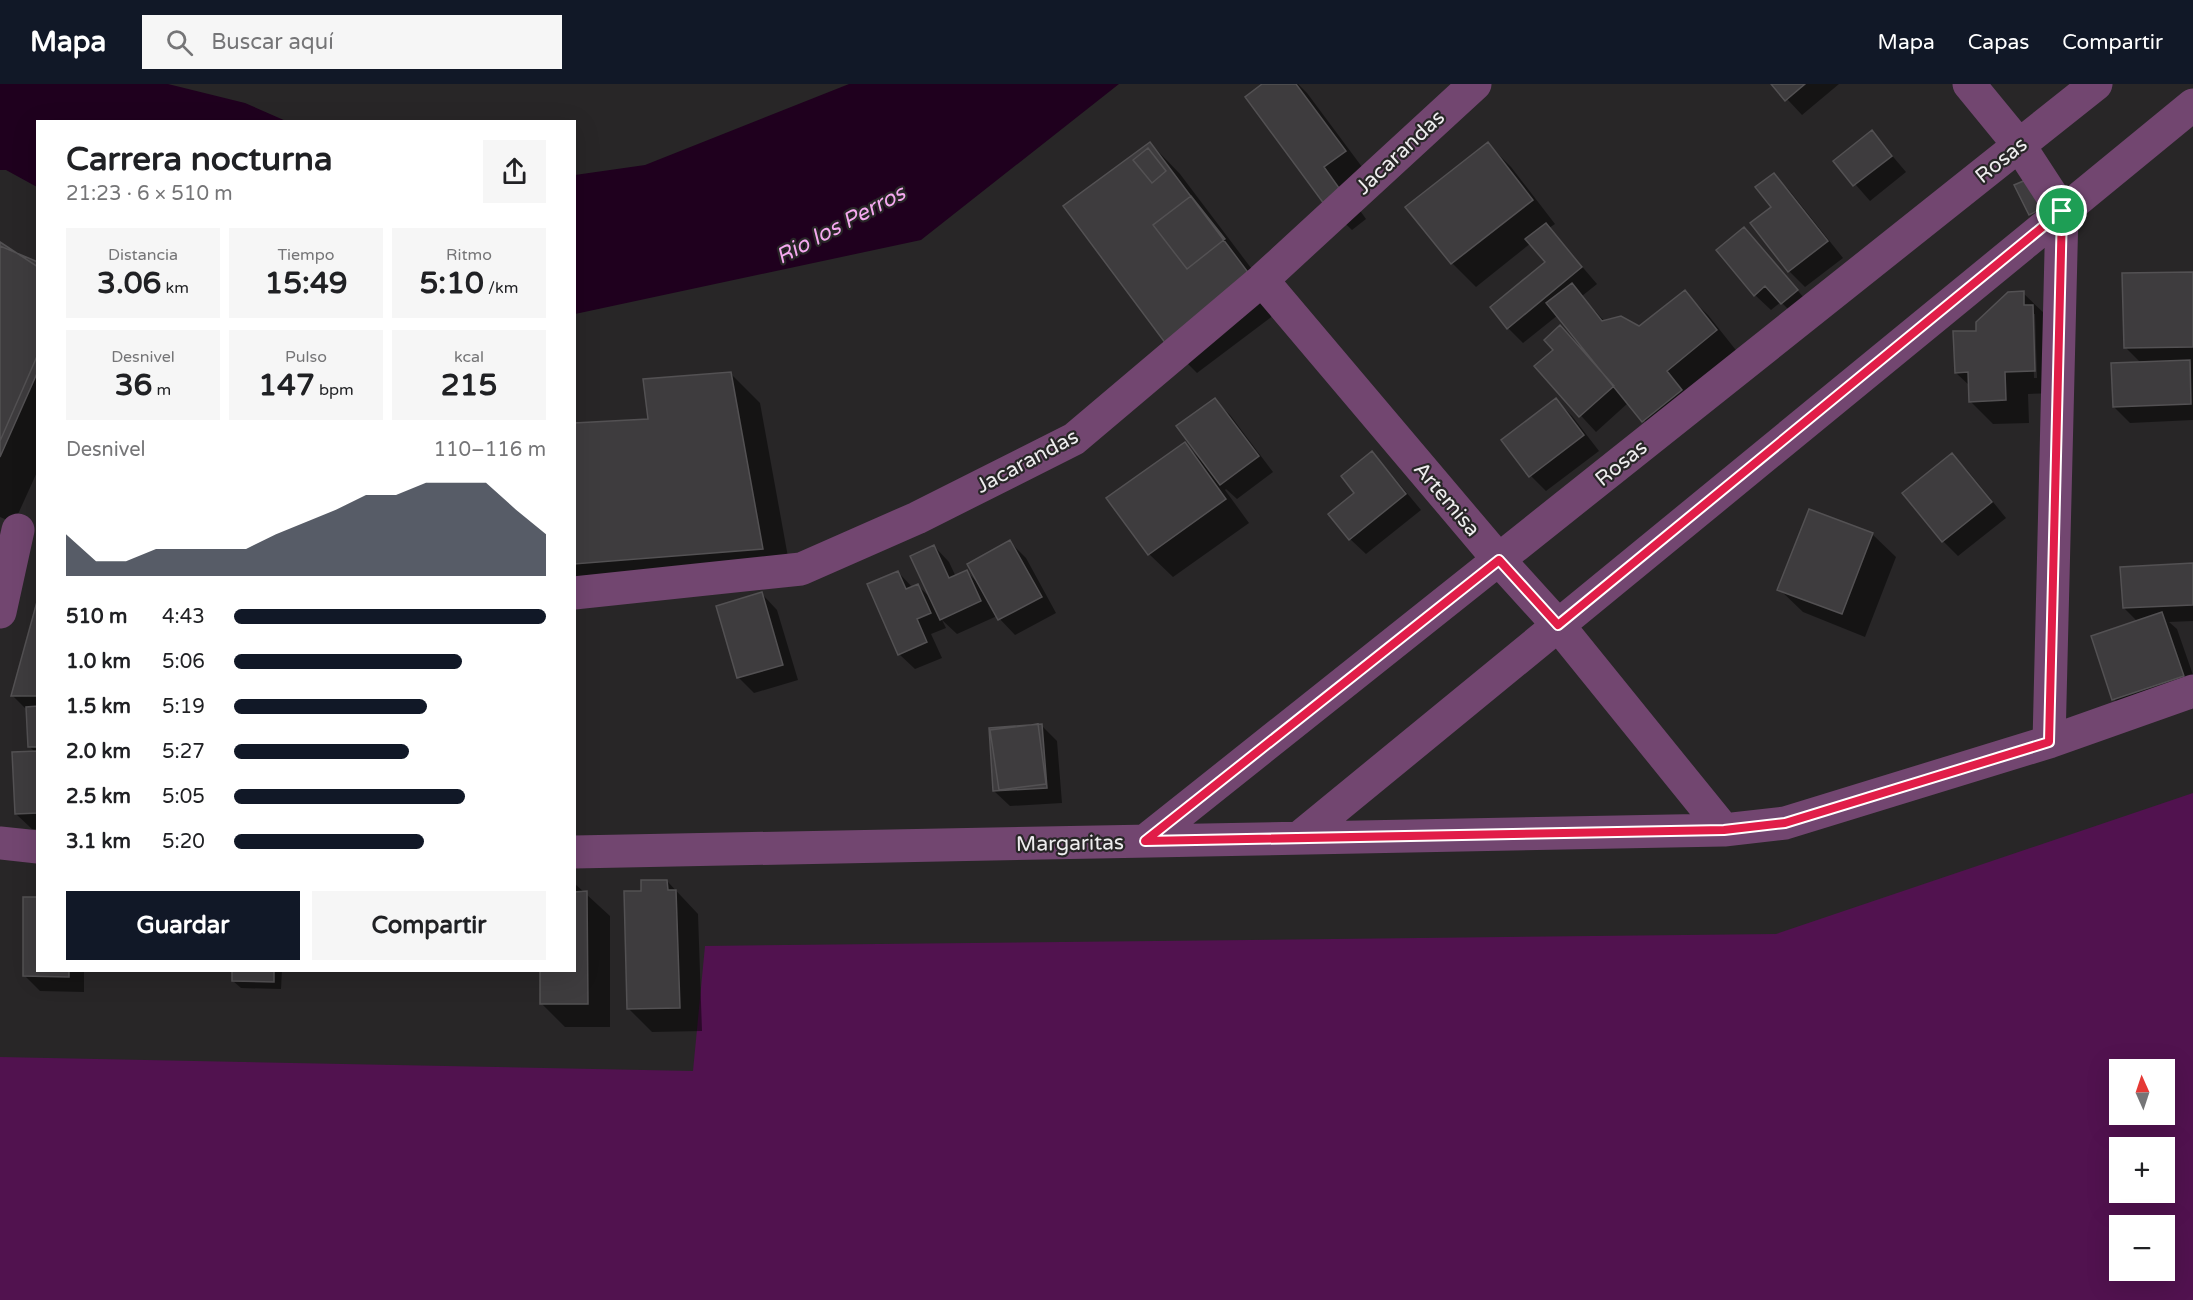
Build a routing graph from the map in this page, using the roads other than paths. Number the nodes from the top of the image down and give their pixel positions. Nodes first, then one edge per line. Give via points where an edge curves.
1 (1475, 84) edge
2 (1969, 84) edge
3 (2096, 84) edge
4 (2193, 105) edge
5 (2019, 146) junction
6 (2062, 211) junction
7 (1262, 280) junction
8 (19, 529) edge
9 (1499, 560) junction
10 (576, 593) edge
11 (0, 612) edge
12 (1558, 625) junction
13 (2193, 691) edge
14 (2049, 742) junction
15 (1724, 830) junction
16 (1300, 837) junction
17 (1145, 841) junction
18 (0, 843) edge
19 (576, 845) edge
20 (36, 847) edge

1 - 7 street, Jacarandas
2 - 5 street
3 - 5 street, Rosas
4 - 6 street
5 - 6 street
5 - 9 street, Rosas
6 - 12 street
6 - 14 street
7 - 9 street, Artemisa
7 - 10 street, Jacarandas via 1074,439 917,518 801,569
8 - 11 street
9 - 12 street, Artemisa
9 - 17 street, Rosas
12 - 15 street, Artemisa
12 - 16 street
13 - 14 street, Margaritas
14 - 15 street, Margaritas via 1785,823
15 - 16 street, Margaritas
16 - 17 street, Margaritas
17 - 19 street, Margaritas
18 - 20 street

